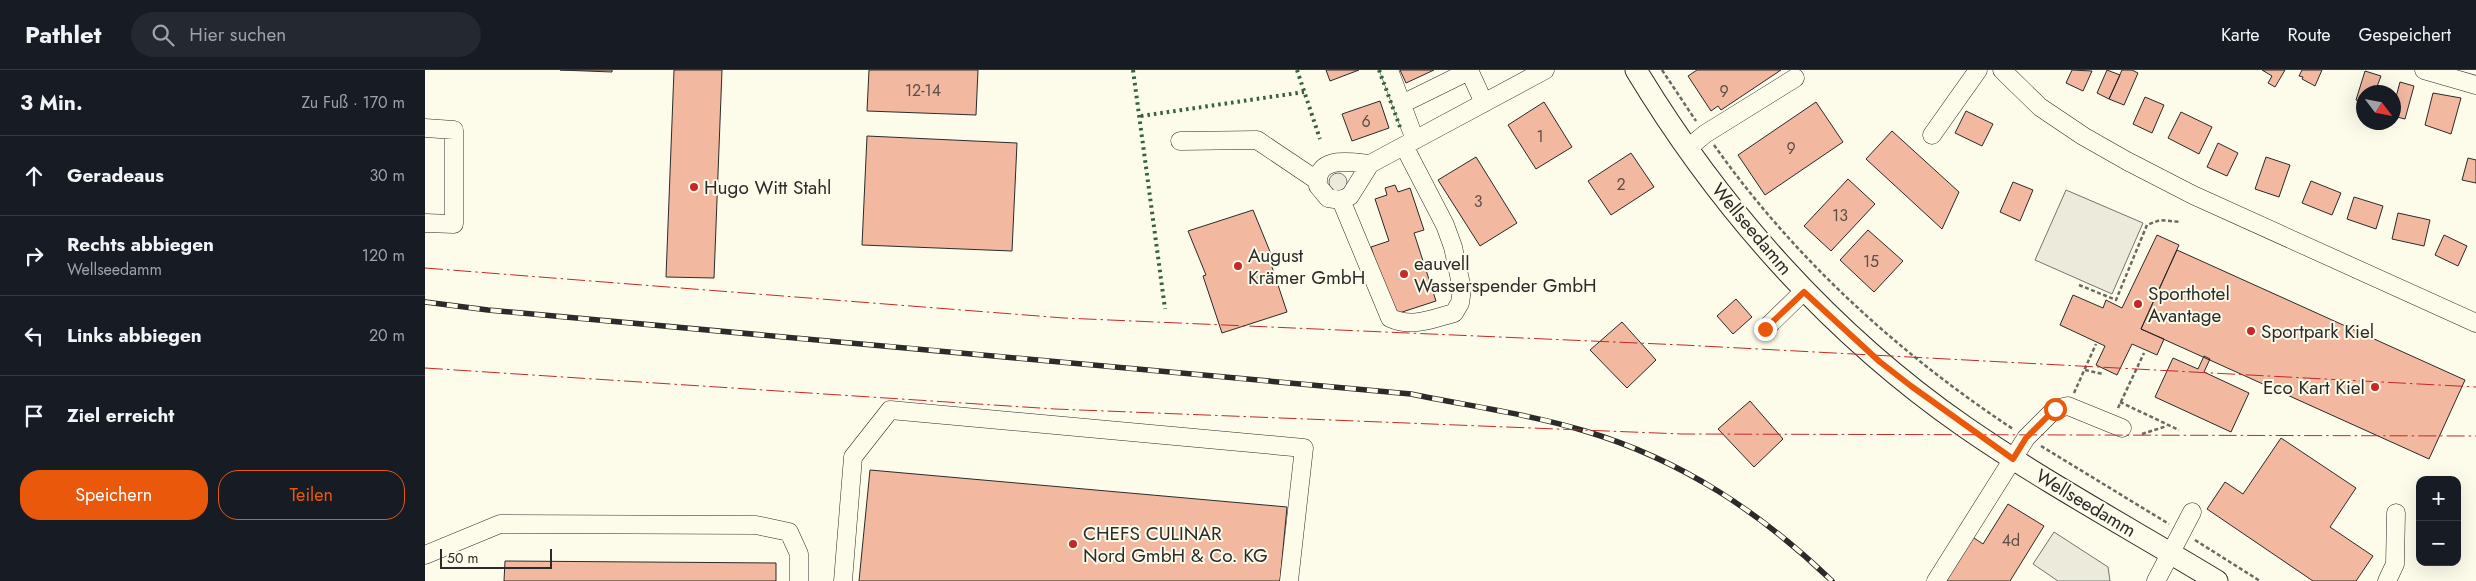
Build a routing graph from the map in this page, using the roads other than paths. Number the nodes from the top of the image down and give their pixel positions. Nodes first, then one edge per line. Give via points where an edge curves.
1 (1389, 70) edge
2 (1545, 70) edge
3 (1636, 70) edge
4 (1979, 70) edge
5 (2002, 70) edge
6 (2424, 70) edge
7 (1469, 71) edge
8 (1795, 78) dead end
9 (2476, 85) edge
10 (1484, 103) junction
11 (1401, 104) junction
12 (425, 128) edge
13 (1931, 135) dead end
14 (1180, 141) dead end
15 (1409, 143) junction
16 (1687, 149) junction
17 (1370, 164) junction
18 (1318, 181) junction
19 (1341, 200) junction
20 (425, 223) edge
21 (1804, 292) junction
22 (2476, 323) edge
23 (1765, 329) dead end
24 (2117, 426) road end
25 (2013, 459) junction
26 (2192, 512) dead end
27 (2396, 513) dead end
28 (2171, 553) junction
29 (425, 555) edge
30 (799, 581) edge
31 (843, 581) edge
32 (1289, 581) edge
33 (1936, 581) edge
34 (2156, 581) edge
35 (2217, 581) edge
36 (2387, 581) edge

1 - 11 street
2 - 10 street
3 - 16 main road, Wellseedamm
4 - 13 street
5 - 22 street via 2040,106 2127,161 2193,195
6 - 9 street
7 - 10 street
7 - 11 street
8 - 16 street via 1705,134
10 - 15 street
11 - 15 street
12 - 20 street via 454,130 454,224
14 - 18 street via 1257,140
15 - 17 street
15 - 19 street via 1453,247 1462,289 1460,303 1454,313 1420,323 1400,323 1389,318
16 - 21 main road, Wellseedamm
17 - 18 street via 1334,162 1319,173
17 - 19 street via 1350,196
18 - 19 street via 1318,186 1328,198
21 - 23 street
21 - 25 main road, Wellseedamm via 1880,362
24 - 25 street via 2068,406 2055,409 2026,438
25 - 28 main road, Wellseedamm
25 - 33 street
26 - 28 street
27 - 36 street via 2395,564
28 - 34 street
28 - 35 main road, Wellseedamm
29 - 30 street via 500,524 756,525 789,532 799,554
31 - 32 street via 853,457 890,410 1304,448

